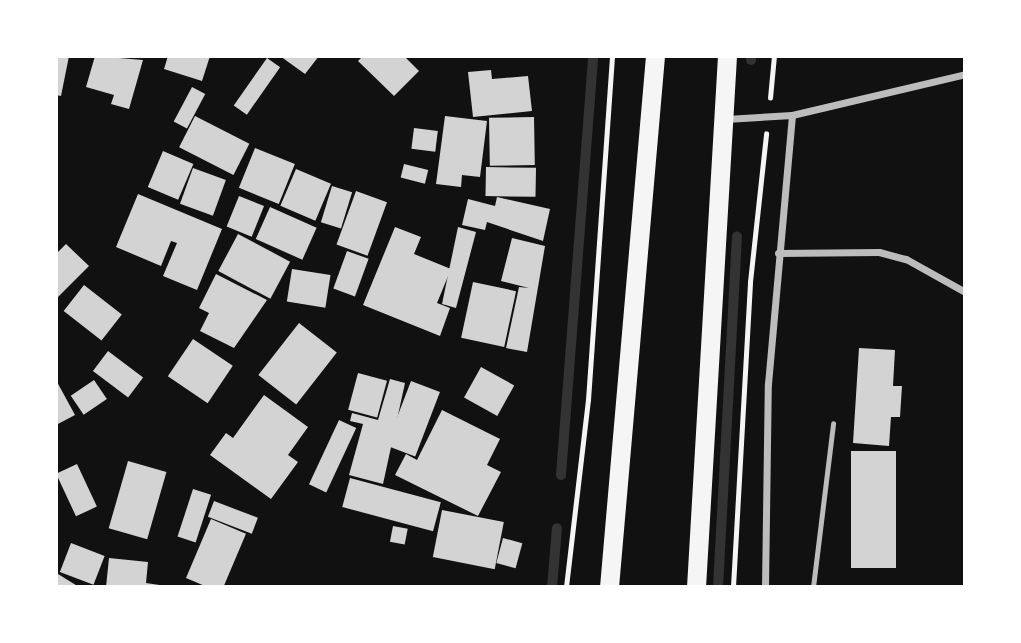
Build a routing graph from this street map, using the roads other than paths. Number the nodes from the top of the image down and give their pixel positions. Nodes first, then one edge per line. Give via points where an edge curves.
1 (655, 56) edge
2 (727, 56) edge
3 (965, 74) edge
4 (792, 115) junction
5 (722, 120) junction
6 (778, 253) junction
7 (965, 292) edge
8 (833, 423) dead end
9 (610, 587) edge
10 (696, 587) edge
11 (765, 587) edge
12 (813, 587) edge

1 - 9 highway
2 - 5 highway
3 - 4 street
4 - 5 street
4 - 6 street
5 - 10 highway
6 - 7 street via 879,252 906,259
6 - 11 street via 768,384
8 - 12 lane

